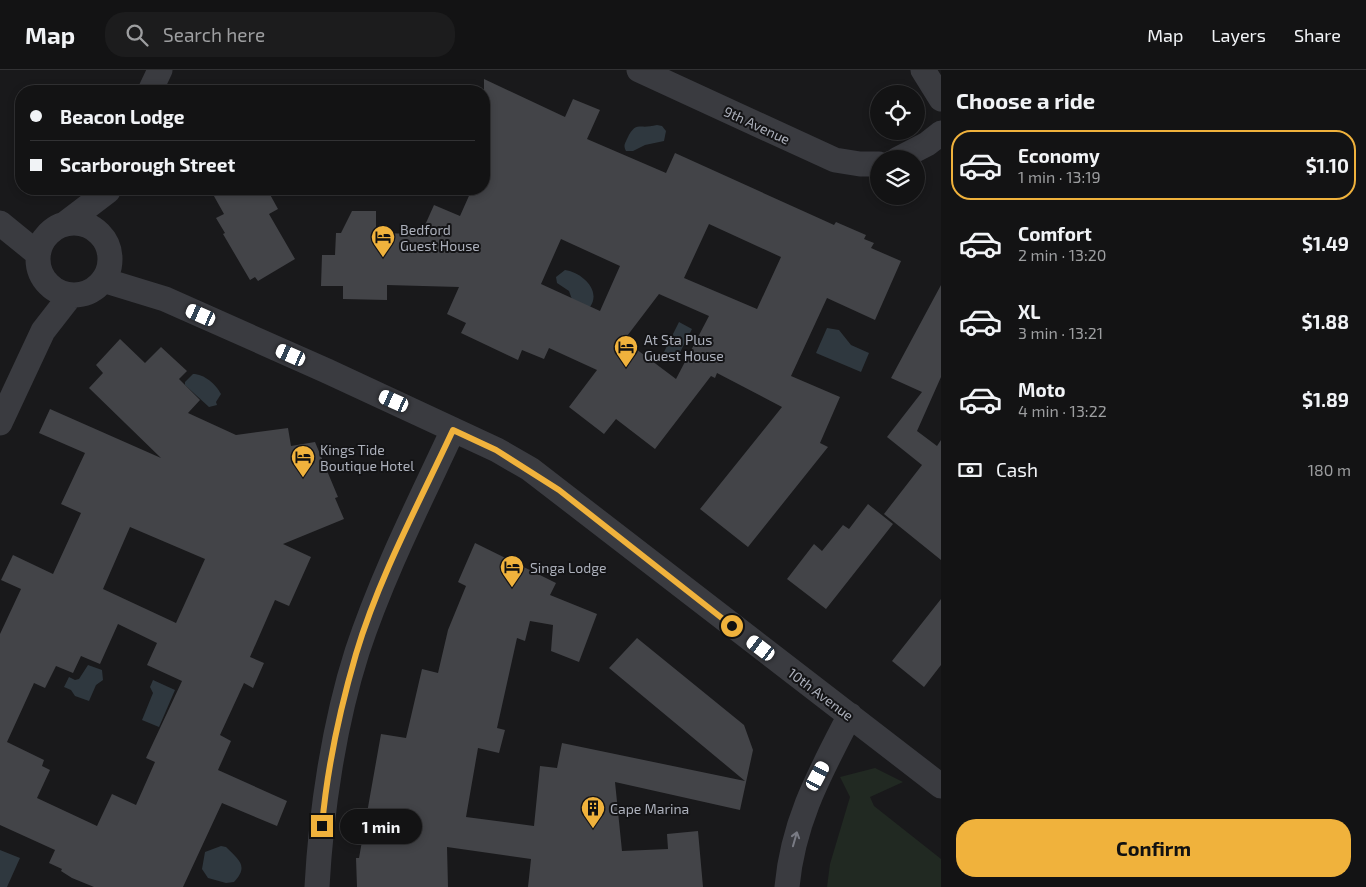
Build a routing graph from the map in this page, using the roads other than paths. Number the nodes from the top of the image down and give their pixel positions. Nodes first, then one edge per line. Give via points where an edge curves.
1 (160, 70) edge
2 (639, 70) edge
3 (922, 70) edge
4 (153, 85) edge
5 (941, 99) edge
6 (941, 133) edge
7 (915, 150) edge
8 (870, 164) edge
9 (102, 195) edge
10 (109, 195) edge
11 (3, 225) edge
12 (59, 226) junction
13 (38, 254) junction
14 (106, 260) junction
15 (43, 278) junction
16 (71, 295) junction
17 (43, 331) junction
18 (0, 423) edge
19 (453, 430) junction
20 (850, 715) junction
21 (941, 786) edge
22 (317, 887) edge
23 (787, 887) edge

1 - 4 street
2 - 8 street, 9th Avenue via 835,160
3 - 5 street
6 - 7 street
9 - 12 street
10 - 14 street
11 - 12 street
11 - 13 street
12 - 13 street via 43,240
12 - 14 street via 88,225
13 - 15 street
14 - 16 street via 86,293
14 - 19 street, 10th Avenue via 155,296 328,371
15 - 16 street via 58,291
15 - 17 street
16 - 17 street
17 - 18 street
19 - 20 street, 10th Avenue via 496,450 559,490
19 - 22 street via 387,573 357,653 324,810
20 - 21 street, 10th Avenue
23 -> 20 street via 792,849 806,802

